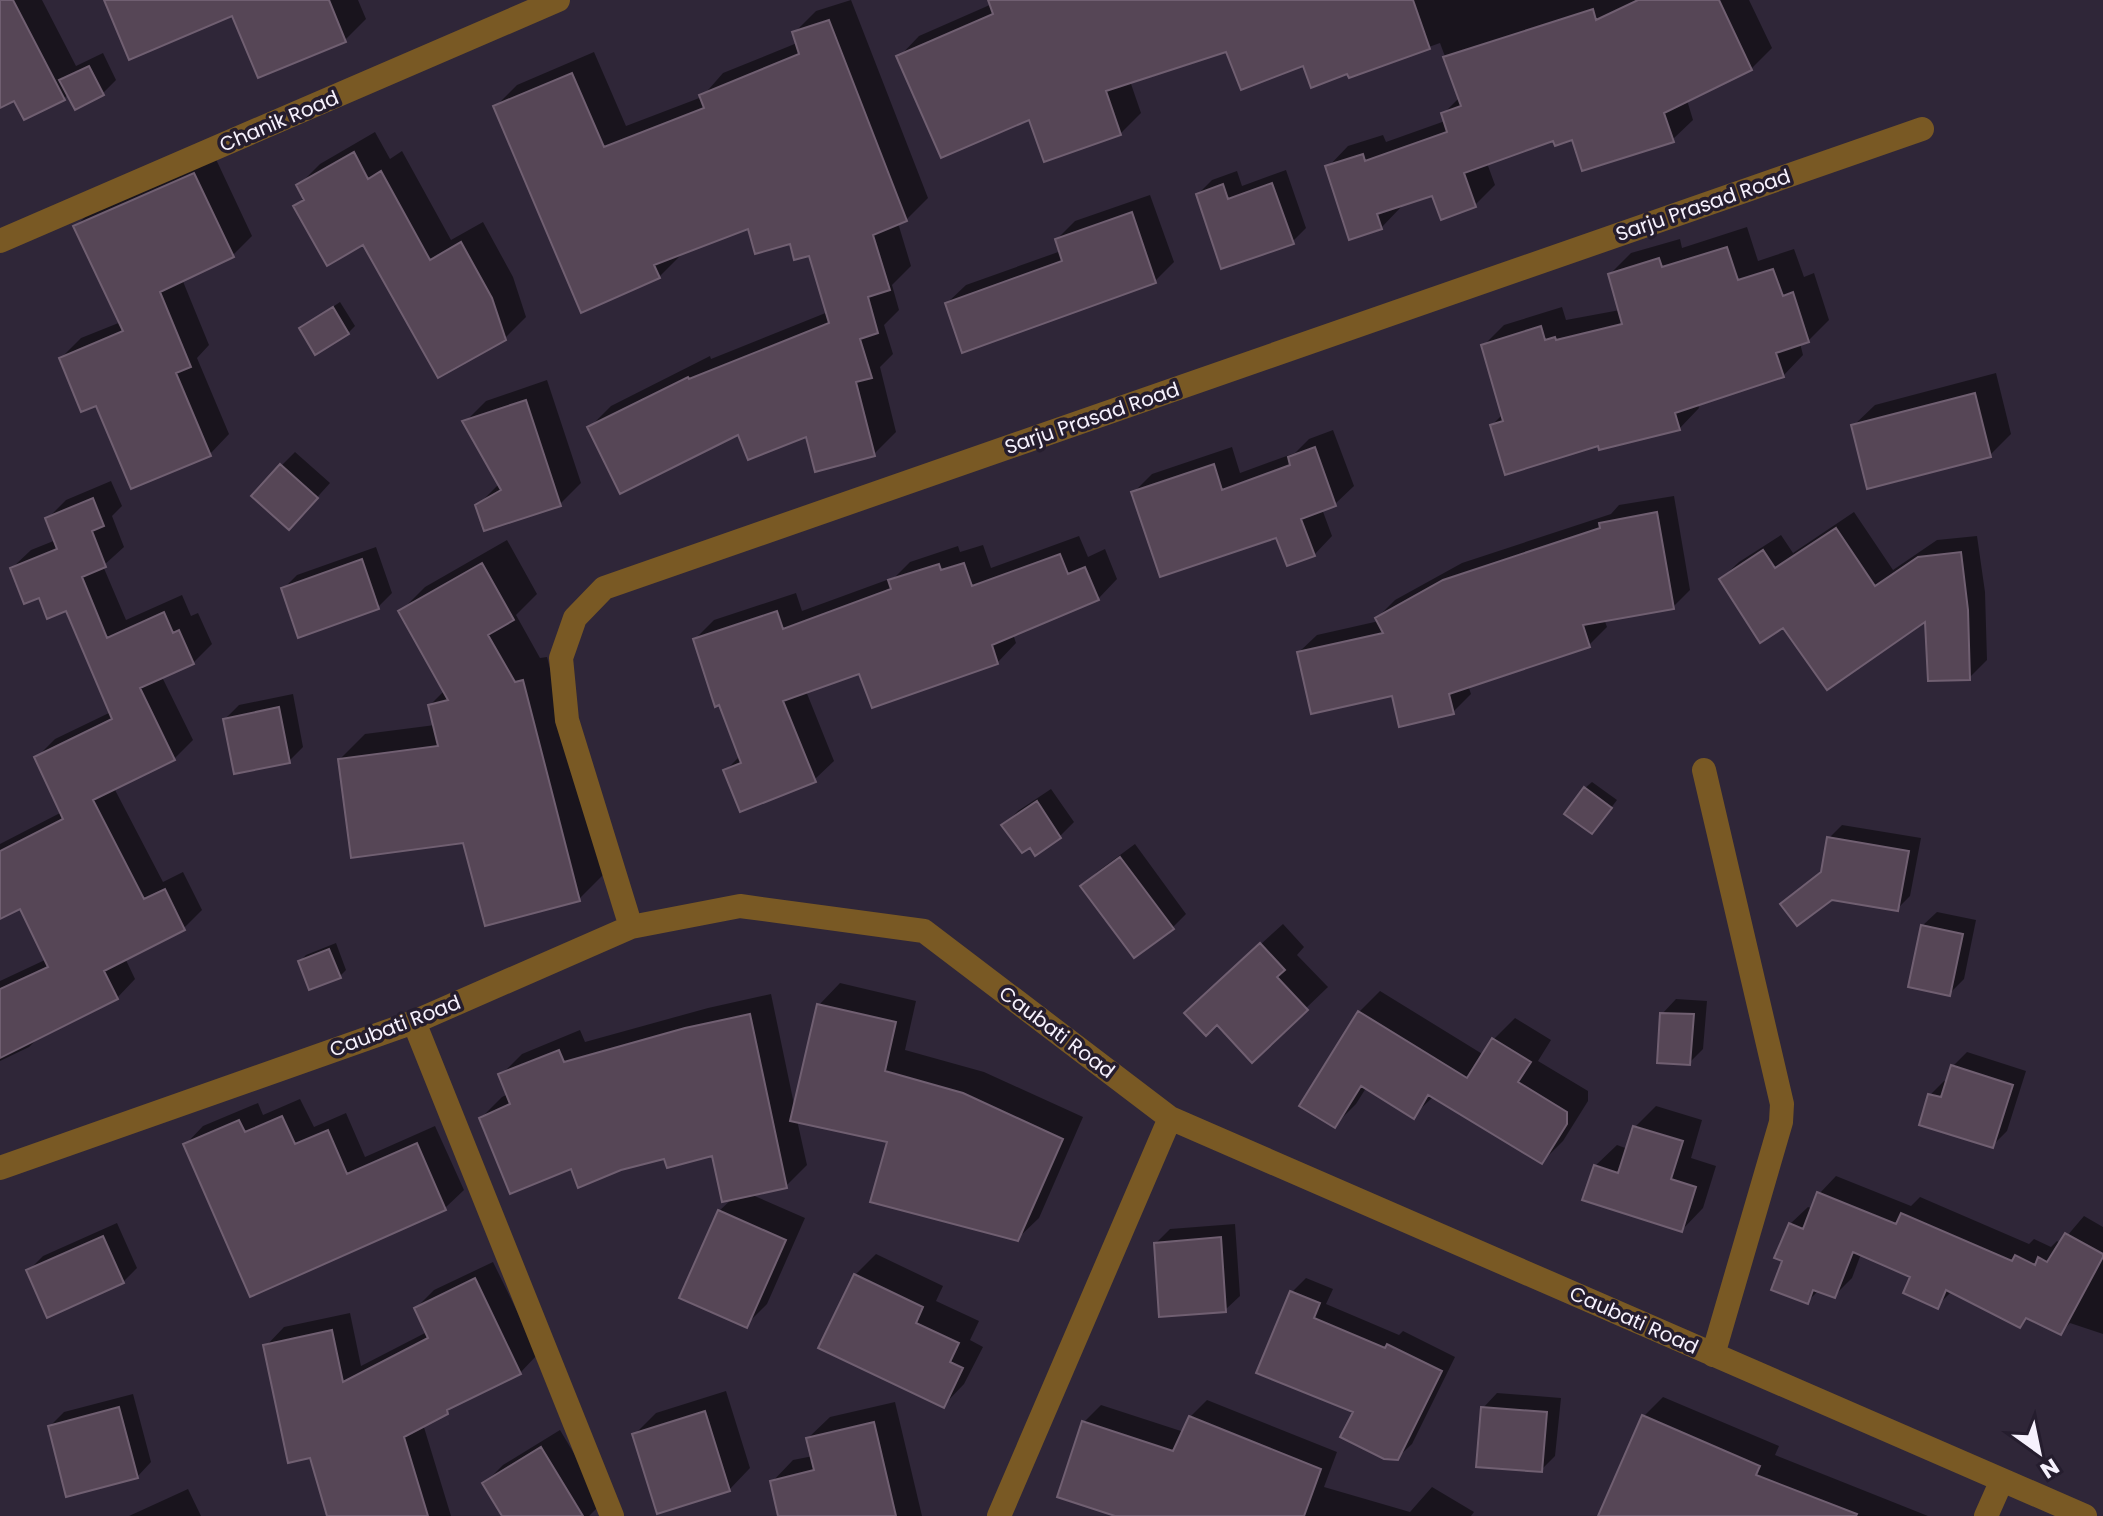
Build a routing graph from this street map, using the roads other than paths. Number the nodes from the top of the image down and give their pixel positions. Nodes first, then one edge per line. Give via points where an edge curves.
1 (558, 0) edge
2 (1922, 129) dead end
3 (0, 241) edge
4 (1704, 770) dead end
5 (631, 927) junction
6 (414, 1022) junction
7 (1170, 1118) junction
8 (0, 1168) edge
9 (1713, 1355) junction
10 (2002, 1480) junction
11 (612, 1516) edge
12 (999, 1516) edge
13 (1986, 1516) edge
14 (2085, 1516) edge

1 - 3 street, Chanik Road
2 - 5 street, Sarju Prasad Road via 604,588 575,618 561,658 567,720
4 - 9 street via 1782,1104
5 - 6 street, Caubati Road
5 - 7 street, Caubati Road via 740,906 924,931
6 - 8 street, Caubati Road
6 - 11 street
7 - 9 street, Caubati Road
7 - 12 street
9 - 10 street, Caubati Road
10 - 13 street
10 - 14 street, Caubati Road

